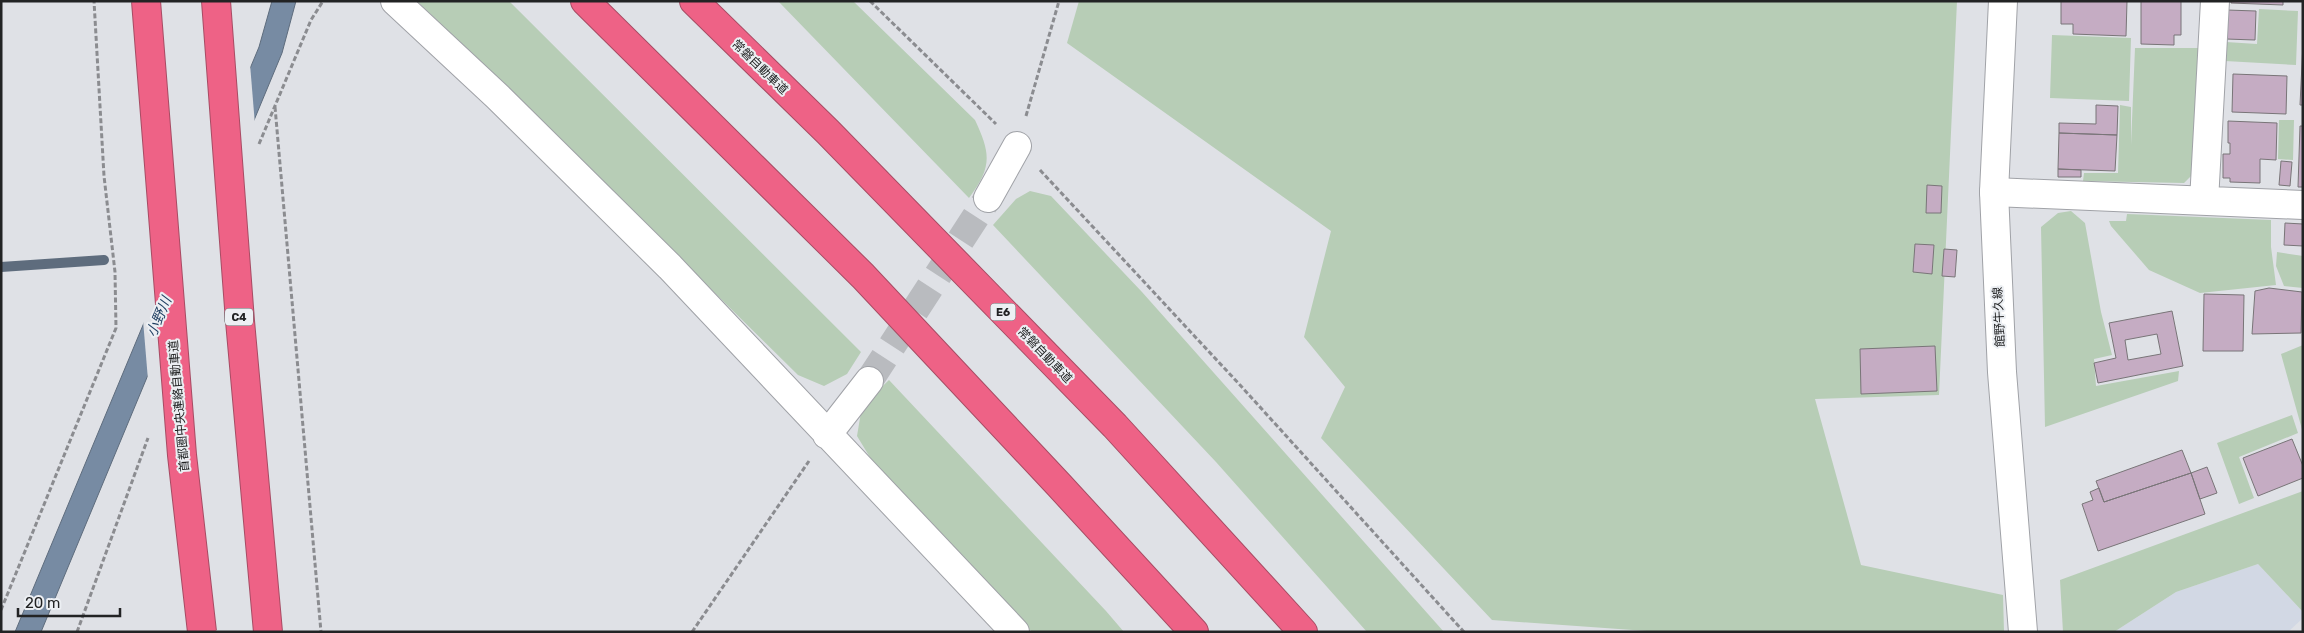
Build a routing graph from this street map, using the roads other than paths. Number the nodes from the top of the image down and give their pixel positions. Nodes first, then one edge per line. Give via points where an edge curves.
1 (146, 1) edge
2 (216, 1) edge
3 (395, 1) edge
4 (585, 1) edge
5 (694, 1) edge
6 (2003, 1) edge
7 (2214, 1) edge
8 (1018, 146) road end
9 (1994, 192) junction
10 (988, 198) tunnel mouth
11 (2204, 201) junction
12 (2303, 205) edge
13 (869, 381) tunnel mouth
14 (827, 435) junction
15 (202, 632) edge
16 (268, 632) edge
17 (1015, 632) edge
18 (1194, 632) edge
19 (1303, 632) edge
20 (2024, 632) edge

1 - 15 highway, 首都圏中央連絡自動車道, bridge via 182,454
2 - 16 highway, C4, bridge
3 - 14 street via 670,266
4 - 18 highway via 863,276
5 - 19 highway, 常磐自動車道 / E6 via 828,132 1108,419
6 - 9 street, 館野牛久線
7 - 11 street
8 - 10 street
9 - 11 street
9 - 20 street, 館野牛久線 via 2002,372
11 - 12 street
13 - 14 street
14 - 17 street

